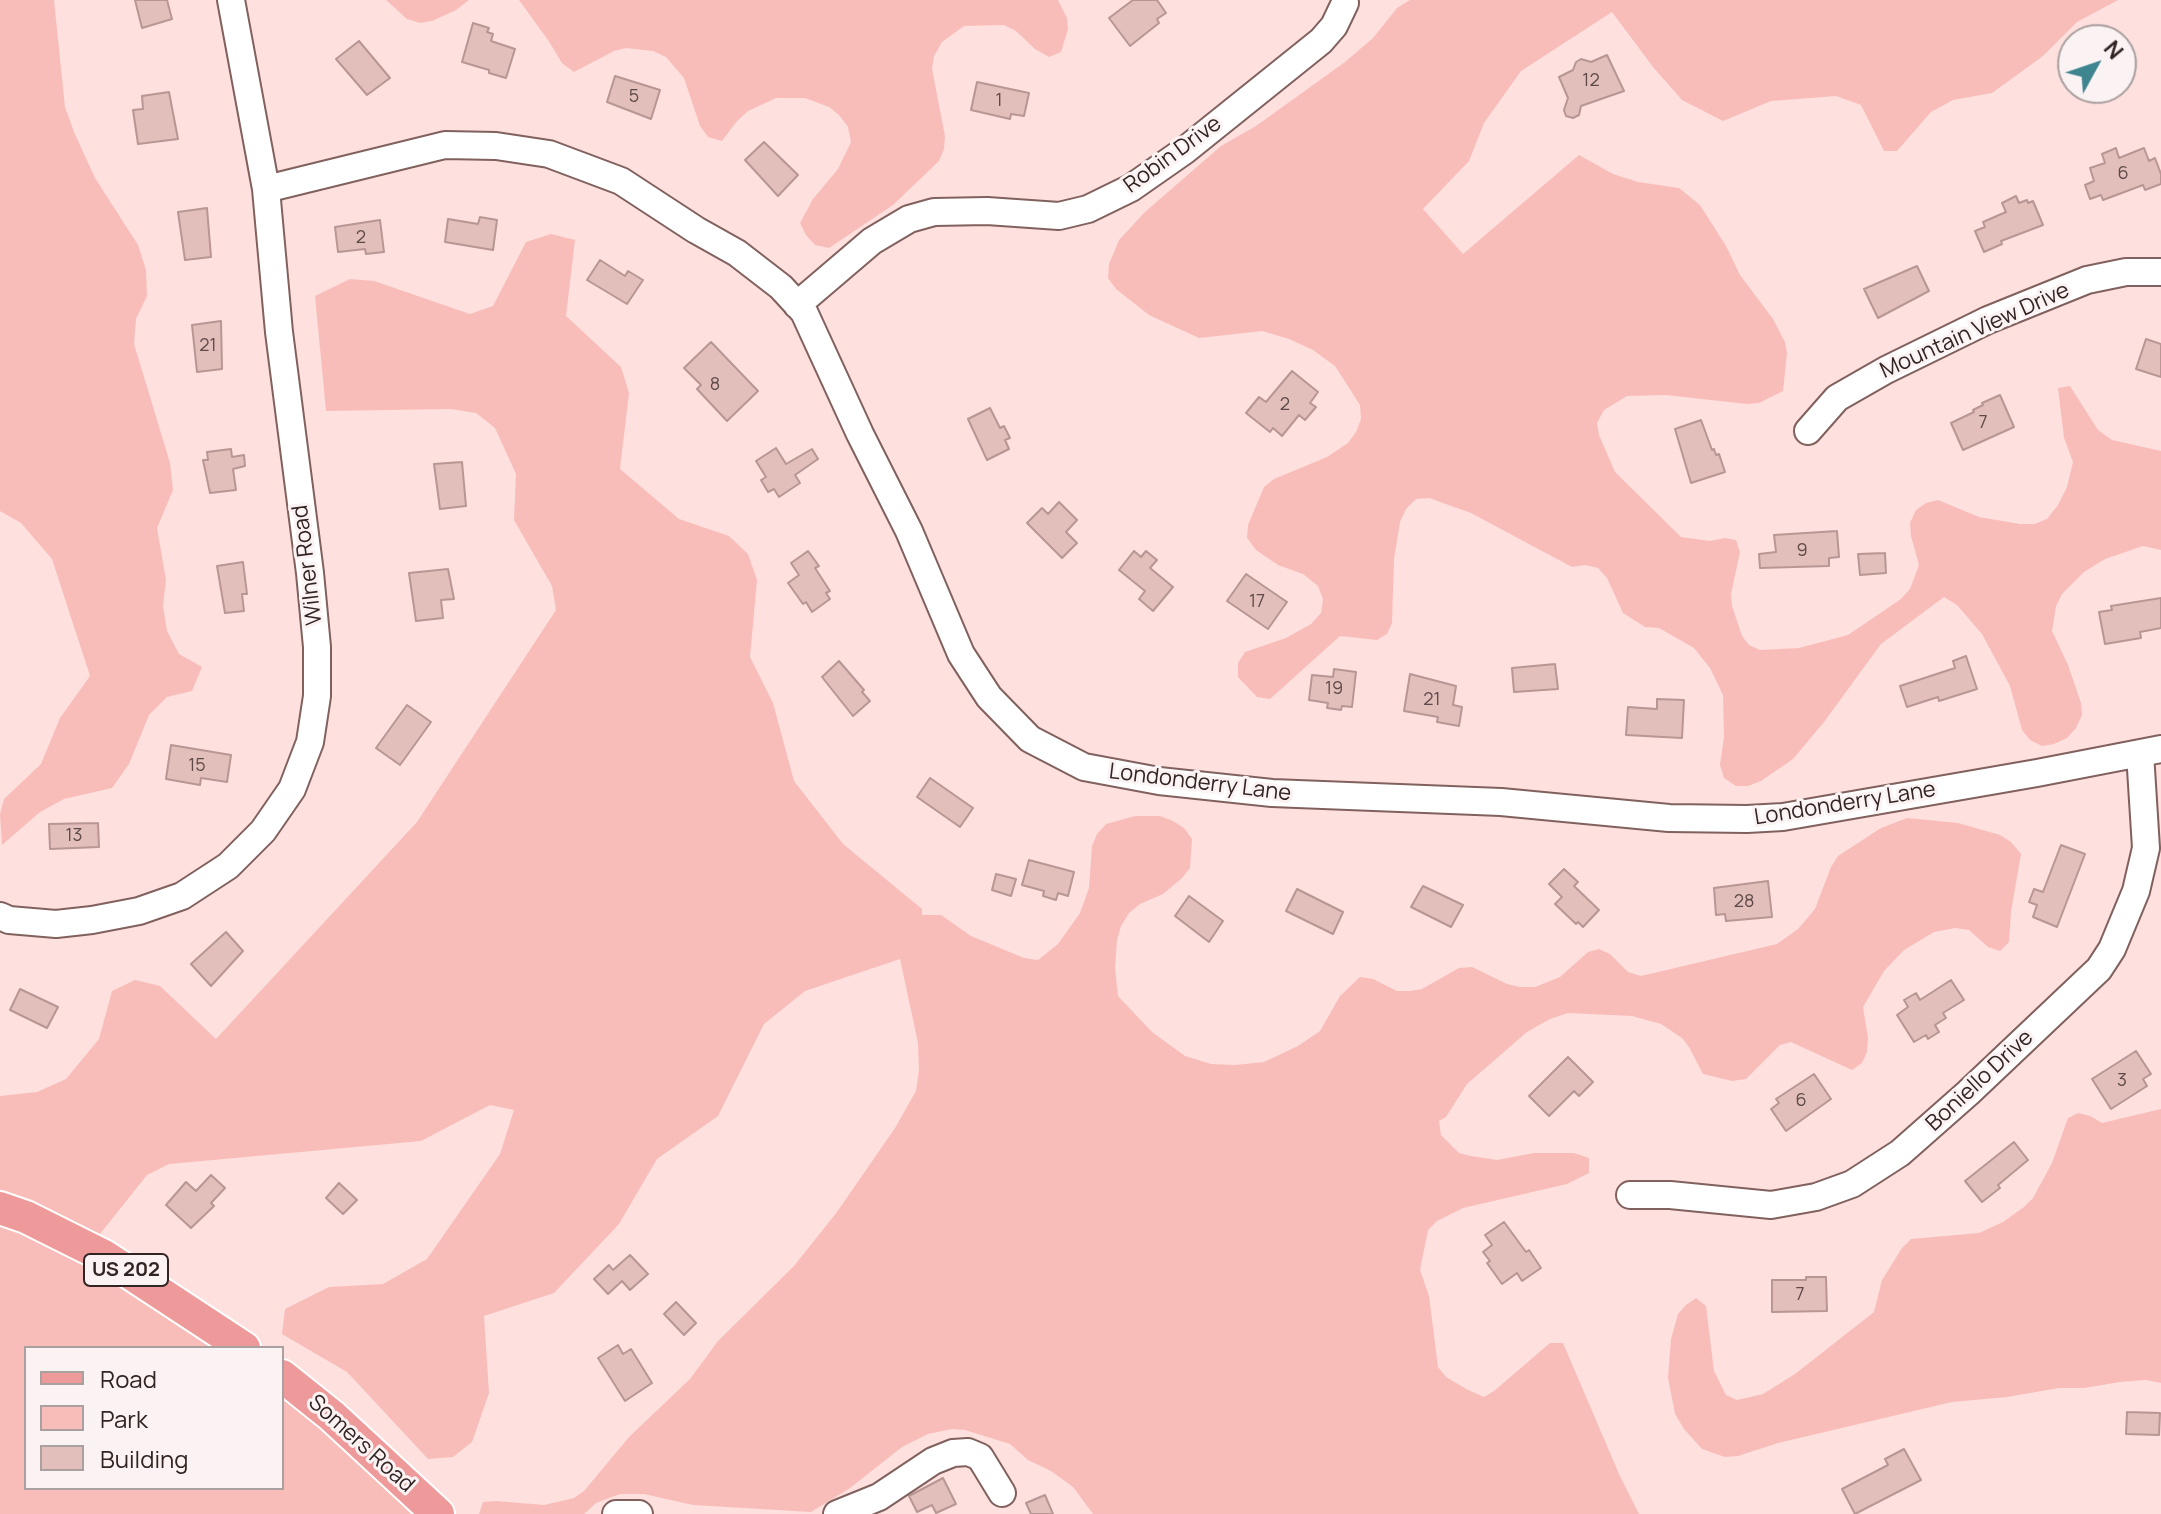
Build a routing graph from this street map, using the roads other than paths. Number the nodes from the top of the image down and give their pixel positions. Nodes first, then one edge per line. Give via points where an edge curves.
1 (231, 0) edge
2 (1345, 3) dead end
3 (266, 189) junction
4 (2161, 272) edge
5 (797, 305) junction
6 (1808, 431) dead end
7 (2150, 751) edge
8 (0, 916) edge
9 (1630, 1195) dead end
10 (0, 1208) edge
11 (241, 1346) edge
12 (284, 1378) edge
13 (1002, 1493) dead end
14 (438, 1514) edge
15 (616, 1514) edge
16 (639, 1514) edge
17 (837, 1514) edge

1 - 3 street, Wilner Road
2 - 5 street, Robin Drive via 1321,41 1131,188 1059,216 934,212 909,219 872,241
3 - 5 street, Londonderry Lane via 445,145 549,154 621,181 737,253
3 - 8 street, Wilner Road via 317,647 310,742 292,789 263,831 228,866 182,896 139,911 56,924
4 - 6 street, Mountain View Drive via 2087,280 1988,320 1837,398
5 - 7 street, Londonderry Lane via 909,531 961,654 989,697 1030,739 1084,767 1272,793 1747,819 1783,817
7 - 9 street, Boniello Drive via 2146,848 2136,891 2112,949 2099,969 1900,1153 1852,1184 1771,1205
10 - 11 main road, US 202 via 104,1256
12 - 14 main road, Somers Road
13 - 17 street via 980,1457 953,1453 879,1497
15 - 16 street

